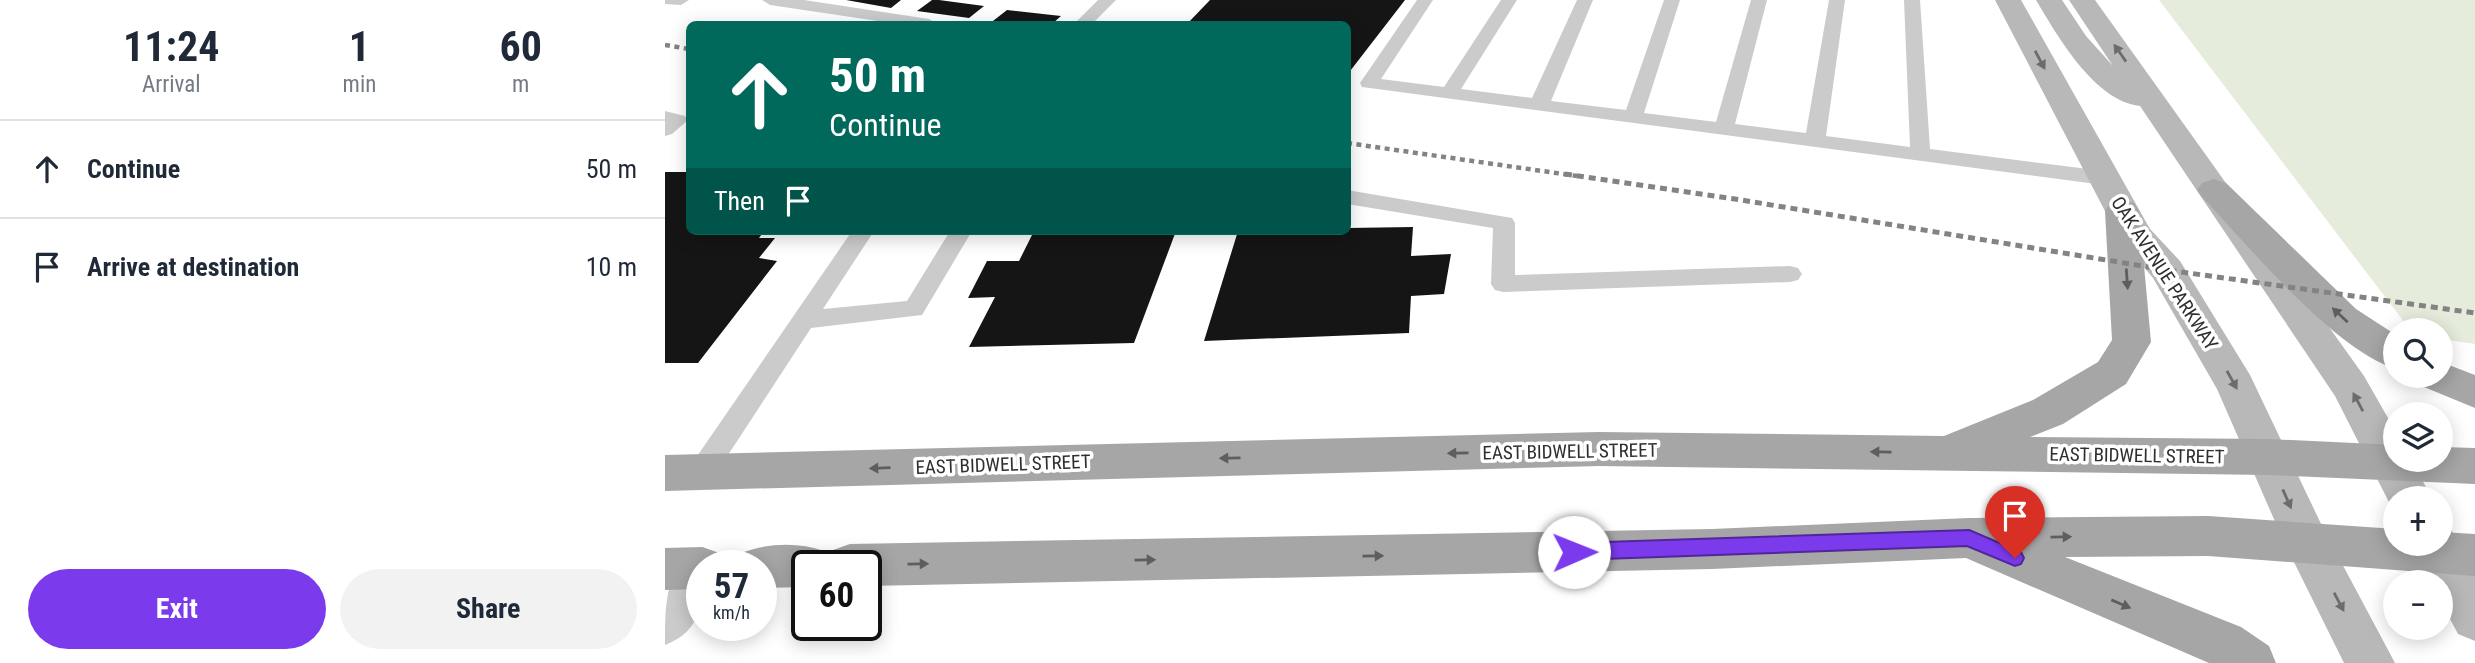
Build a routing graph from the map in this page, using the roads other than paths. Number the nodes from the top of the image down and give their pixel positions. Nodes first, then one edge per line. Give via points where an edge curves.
1 (670, 0) edge
2 (681, 0) edge
3 (770, 0) edge
4 (1108, 0) edge
5 (1425, 0) edge
6 (1509, 0) edge
7 (1585, 0) edge
8 (1672, 0) edge
9 (1759, 0) edge
10 (1837, 0) edge
11 (1912, 0) edge
12 (2008, 0) edge
13 (2049, 0) edge
14 (2082, 0) edge
15 (909, 21) edge
16 (1085, 21) edge
17 (1449, 94) junction
18 (1539, 105) junction
19 (2158, 107) junction
20 (1633, 117) junction
21 (1724, 129) junction
22 (1815, 141) junction
23 (1920, 155) junction
24 (2214, 190) junction
25 (2113, 194) junction
26 (1351, 198) edge
27 (860, 235) edge
28 (959, 235) edge
29 (1790, 274) dead end
30 (804, 320) junction
31 (2383, 346) edge
32 (2453, 382) edge
33 (2475, 392) edge
34 (1942, 453) junction
35 (2268, 457) junction
36 (2475, 466) edge
37 (683, 473) edge
38 (2400, 481) edge
39 (1969, 538) junction
40 (2307, 542) junction
41 (2383, 546) edge
42 (2451, 556) edge
43 (882, 564) edge
44 (686, 568) edge
45 (665, 569) edge
46 (686, 591) edge
47 (2475, 618) edge
48 (665, 622) edge
49 (2251, 663) edge
50 (2370, 663) edge

1 - 2 lane
3 - 15 lane
4 - 16 lane
5 - 17 lane via 1369,83
6 - 17 lane
7 - 18 lane
8 - 20 lane
9 - 21 lane
10 - 22 lane
11 - 23 lane
12 -> 25 main road, OAK AVENUE PARKWAY
13 - 19 main road via 2091,61 2118,88
19 -> 14 main road
17 - 18 lane
18 - 20 lane
19 - 24 main road
20 - 21 lane
21 - 22 lane
22 - 23 lane
23 - 25 lane
31 -> 24 main road via 2343,320
38 -> 24 main road via 2350,387
25 -> 34 main road via 2131,342 2112,373 2048,412
25 -> 35 main road, OAK AVENUE PARKWAY via 2136,236 2167,270 2236,386
26 - 29 lane via 1504,223 1503,284
27 - 30 lane
28 - 30 lane via 914,309
30 - 37 lane
32 - 33 main road
34 - 35 main road, EAST BIDWELL STREET
34 -> 37 main road, EAST BIDWELL STREET via 1599,449
35 - 38 main road, EAST BIDWELL STREET
35 -> 40 main road, OAK AVENUE PARKWAY
36 - 38 main road, EAST BIDWELL STREET
39 -> 40 main road via 2208,536
43 -> 39 main road via 1699,549
39 -> 49 main road via 2223,644
40 - 41 main road
40 -> 50 main road, OAK AVENUE PARKWAY
42 - 47 main road
44 - 45 main road
46 - 48 street

